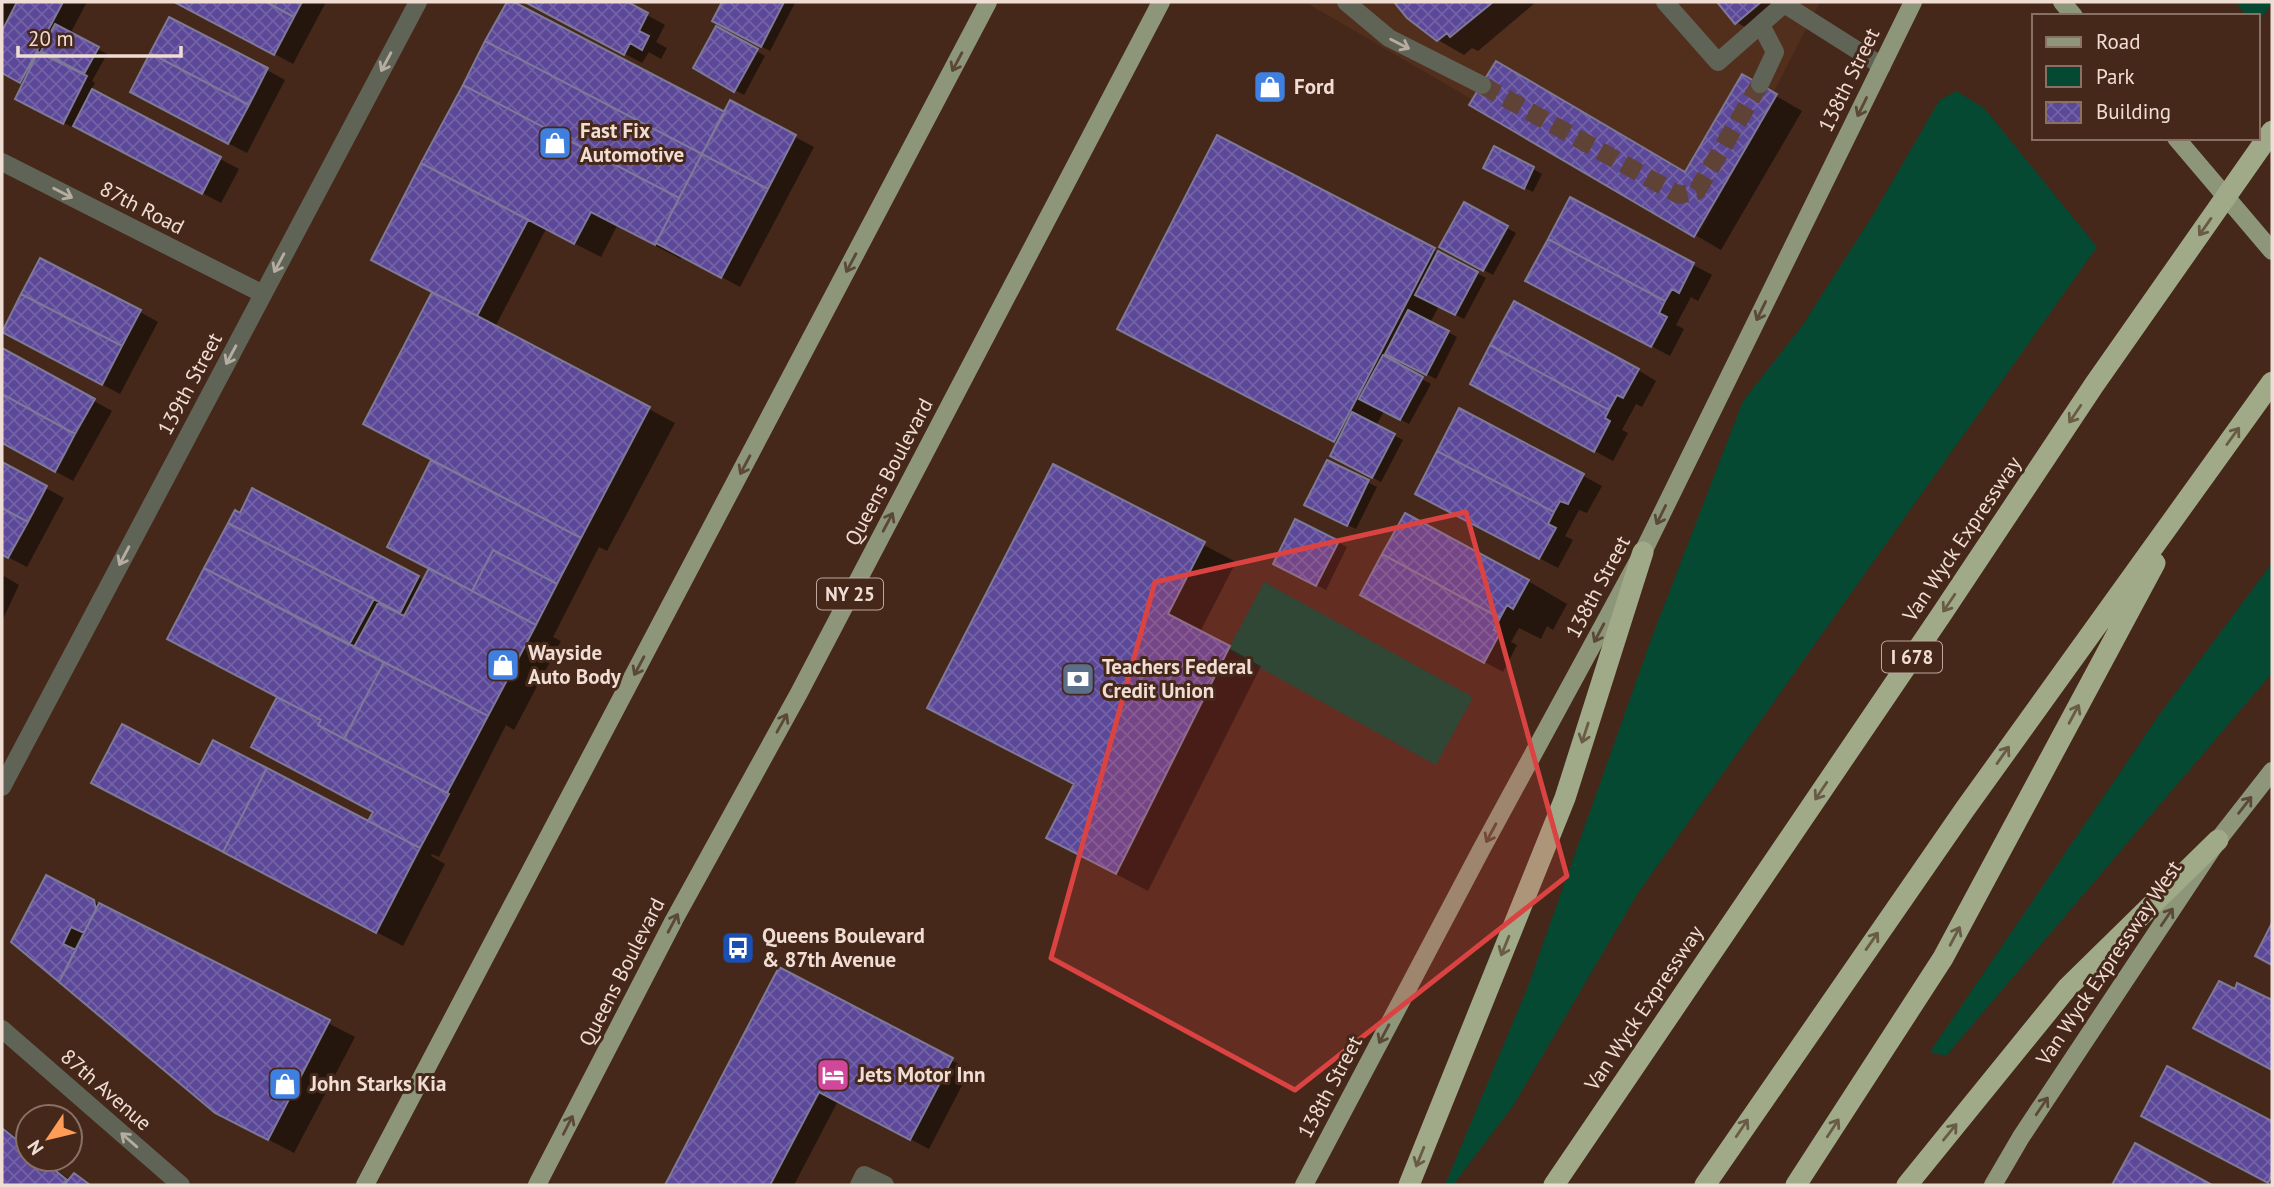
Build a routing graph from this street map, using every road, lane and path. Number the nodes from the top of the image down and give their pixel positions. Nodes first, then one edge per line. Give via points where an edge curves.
1 (418, 2) edge
2 (988, 2) edge
3 (1161, 2) edge
4 (1346, 2) edge
5 (1666, 2) edge
6 (1913, 2) edge
7 (1786, 3) edge
8 (1760, 25) junction
9 (1882, 66) junction
10 (1760, 84) tunnel mouth
11 (1482, 85) tunnel mouth
12 (2272, 131) edge
13 (2178, 140) edge
14 (2, 162) edge
15 (2272, 251) edge
16 (263, 295) junction
17 (2272, 382) edge
18 (2194, 490) junction
19 (1643, 552) junction
20 (2272, 771) edge
21 (2, 786) edge
22 (2218, 839) junction
23 (2, 1029) edge
24 (181, 1185) edge
25 (365, 1185) edge
26 (537, 1185) edge
27 (859, 1185) edge
28 (885, 1185) edge
29 (1304, 1185) edge
30 (1409, 1185) edge
31 (1554, 1185) edge
32 (1705, 1185) edge
33 (1797, 1185) edge
34 (1907, 1185) edge
35 (1993, 1185) edge

1 -> 16 street, 139th Street
2 -> 25 main road
26 -> 3 main road, Queens Boulevard / NY 25
4 -> 11 street via 1389,38
5 - 8 street via 1718,62
6 - 9 main road, 138th Street
7 - 8 street
7 - 9 street
8 - 10 street via 1775,52
9 -> 19 main road, 138th Street
12 -> 31 highway, Van Wyck Expressway / I 678 via 2094,385
13 - 15 main road
14 -> 16 street, 87th Road
16 -> 21 street, 139th Street
18 -> 17 highway
32 -> 18 highway via 1965,809
33 -> 18 highway via 1943,958
19 -> 29 main road, 138th Street
19 -> 30 highway via 1565,798
22 -> 20 main road, Van Wyck Expressway West
34 -> 22 highway via 2067,988
35 -> 22 main road, Van Wyck Expressway West
24 -> 23 street, 87th Avenue
27 - 28 street via 864,1175

